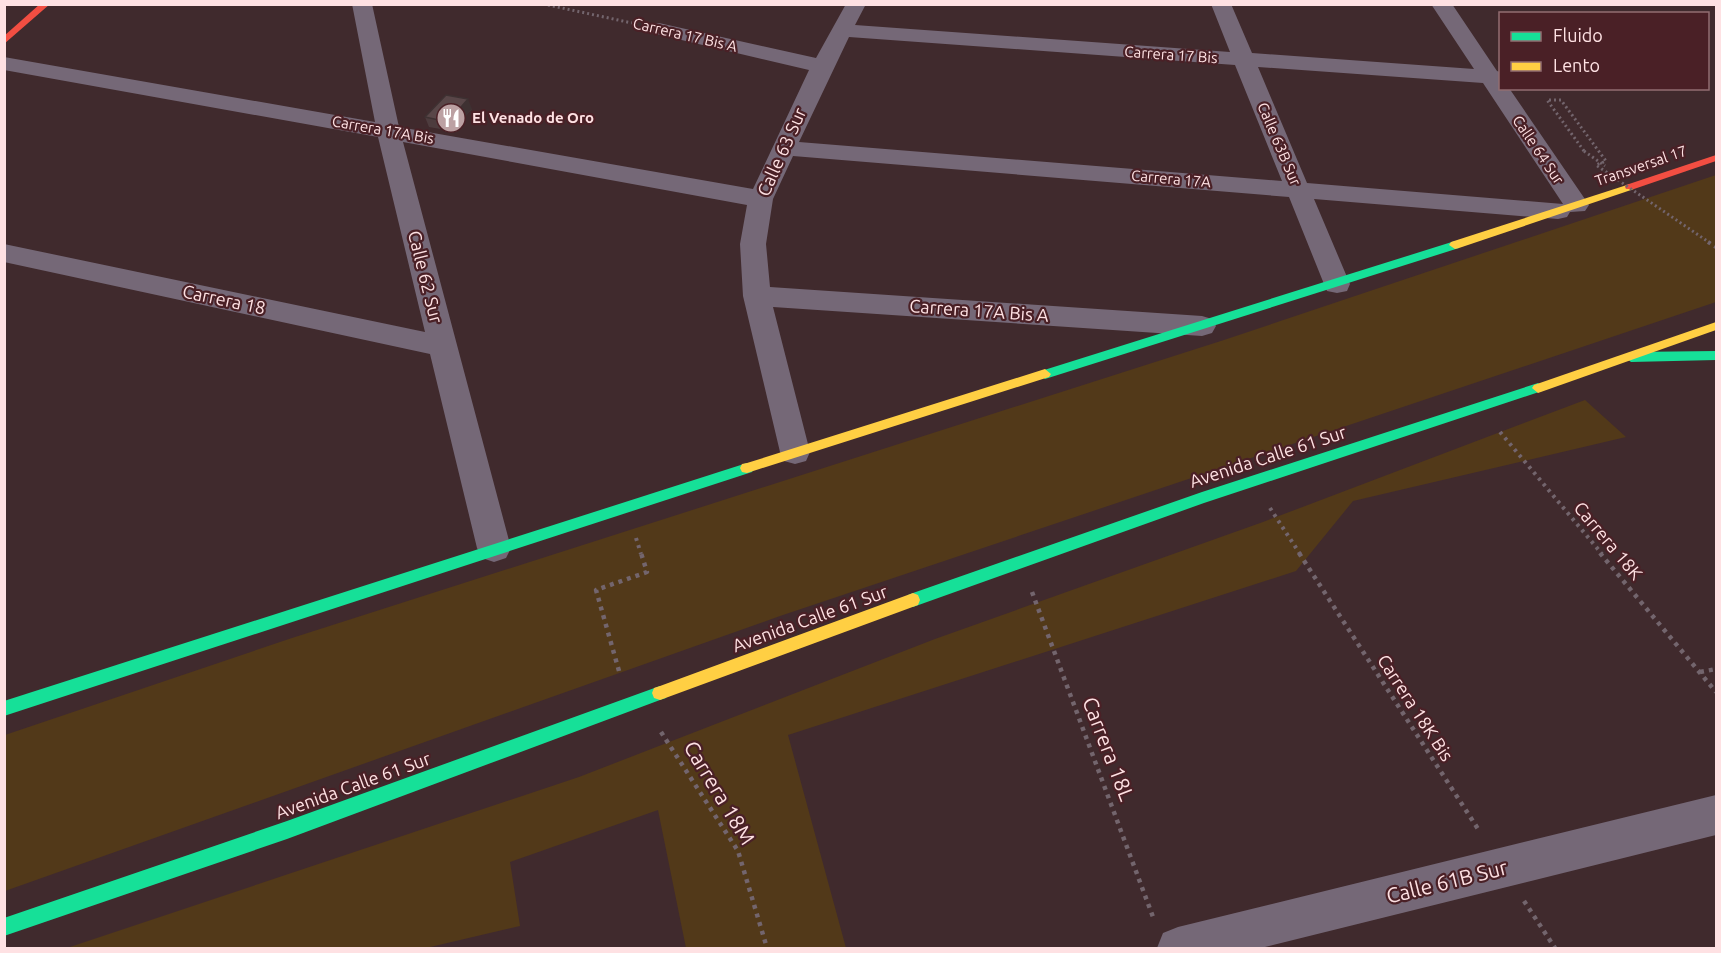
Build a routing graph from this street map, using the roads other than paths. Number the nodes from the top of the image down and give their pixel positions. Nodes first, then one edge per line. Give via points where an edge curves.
1 (46, 4) edge
2 (362, 4) edge
3 (856, 4) edge
4 (1221, 4) edge
5 (1441, 4) edge
6 (659, 29) road end
7 (842, 30) junction
8 (4, 41) edge
9 (1244, 60) junction
10 (4, 63) edge
11 (822, 66) junction
12 (1495, 78) edge
13 (1502, 90) edge
14 (388, 131) junction
15 (783, 148) junction
16 (1716, 158) edge
17 (1298, 190) junction
18 (760, 199) junction
19 (1567, 208) junction
20 (4, 254) edge
21 (1337, 284) junction
22 (757, 296) junction
23 (1202, 326) junction
24 (1716, 326) edge
25 (443, 346) junction
26 (1716, 356) edge
27 (1631, 357) junction
28 (795, 452) junction
29 (494, 548) junction
30 (4, 709) edge
31 (1716, 815) edge
32 (4, 927) edge
33 (1168, 937) edge

1 - 8 main road
2 - 14 street, Calle 62 Sur
3 - 7 street, Calle 63 Sur
4 - 9 street, Calle 63B Sur
5 - 12 street, Calle 64 Sur
6 - 11 street, Carrera 17 Bis A
7 - 9 street, Carrera 17 Bis
7 - 11 street, Calle 63 Sur
9 - 12 street, Carrera 17 Bis
9 - 17 street, Calle 63B Sur
10 - 14 street, Carrera 17A Bis
11 - 15 street, Calle 63 Sur
13 - 19 street, Calle 64 Sur
14 - 18 street, Carrera 17A Bis
14 - 25 street, Calle 62 Sur
15 - 17 street, Carrera 17A
15 - 18 street, Calle 63 Sur
16 - 19 main road, Transversal 17
17 - 19 street, Carrera 17A
17 - 21 street, Calle 63B Sur
18 - 22 street, Calle 63 Sur via 753,244
19 - 21 main road
20 - 25 street, Carrera 18
21 - 23 main road
22 - 23 street, Carrera 17A Bis A
22 - 28 street, Calle 63 Sur
23 - 28 main road
24 - 27 main road
25 - 29 street, Calle 62 Sur
26 - 27 main road
27 - 32 main road, Avenida Calle 61 Sur via 1021,562 125,888
28 - 29 main road
29 - 30 main road
31 - 33 street, Calle 61B Sur via 1503,868

